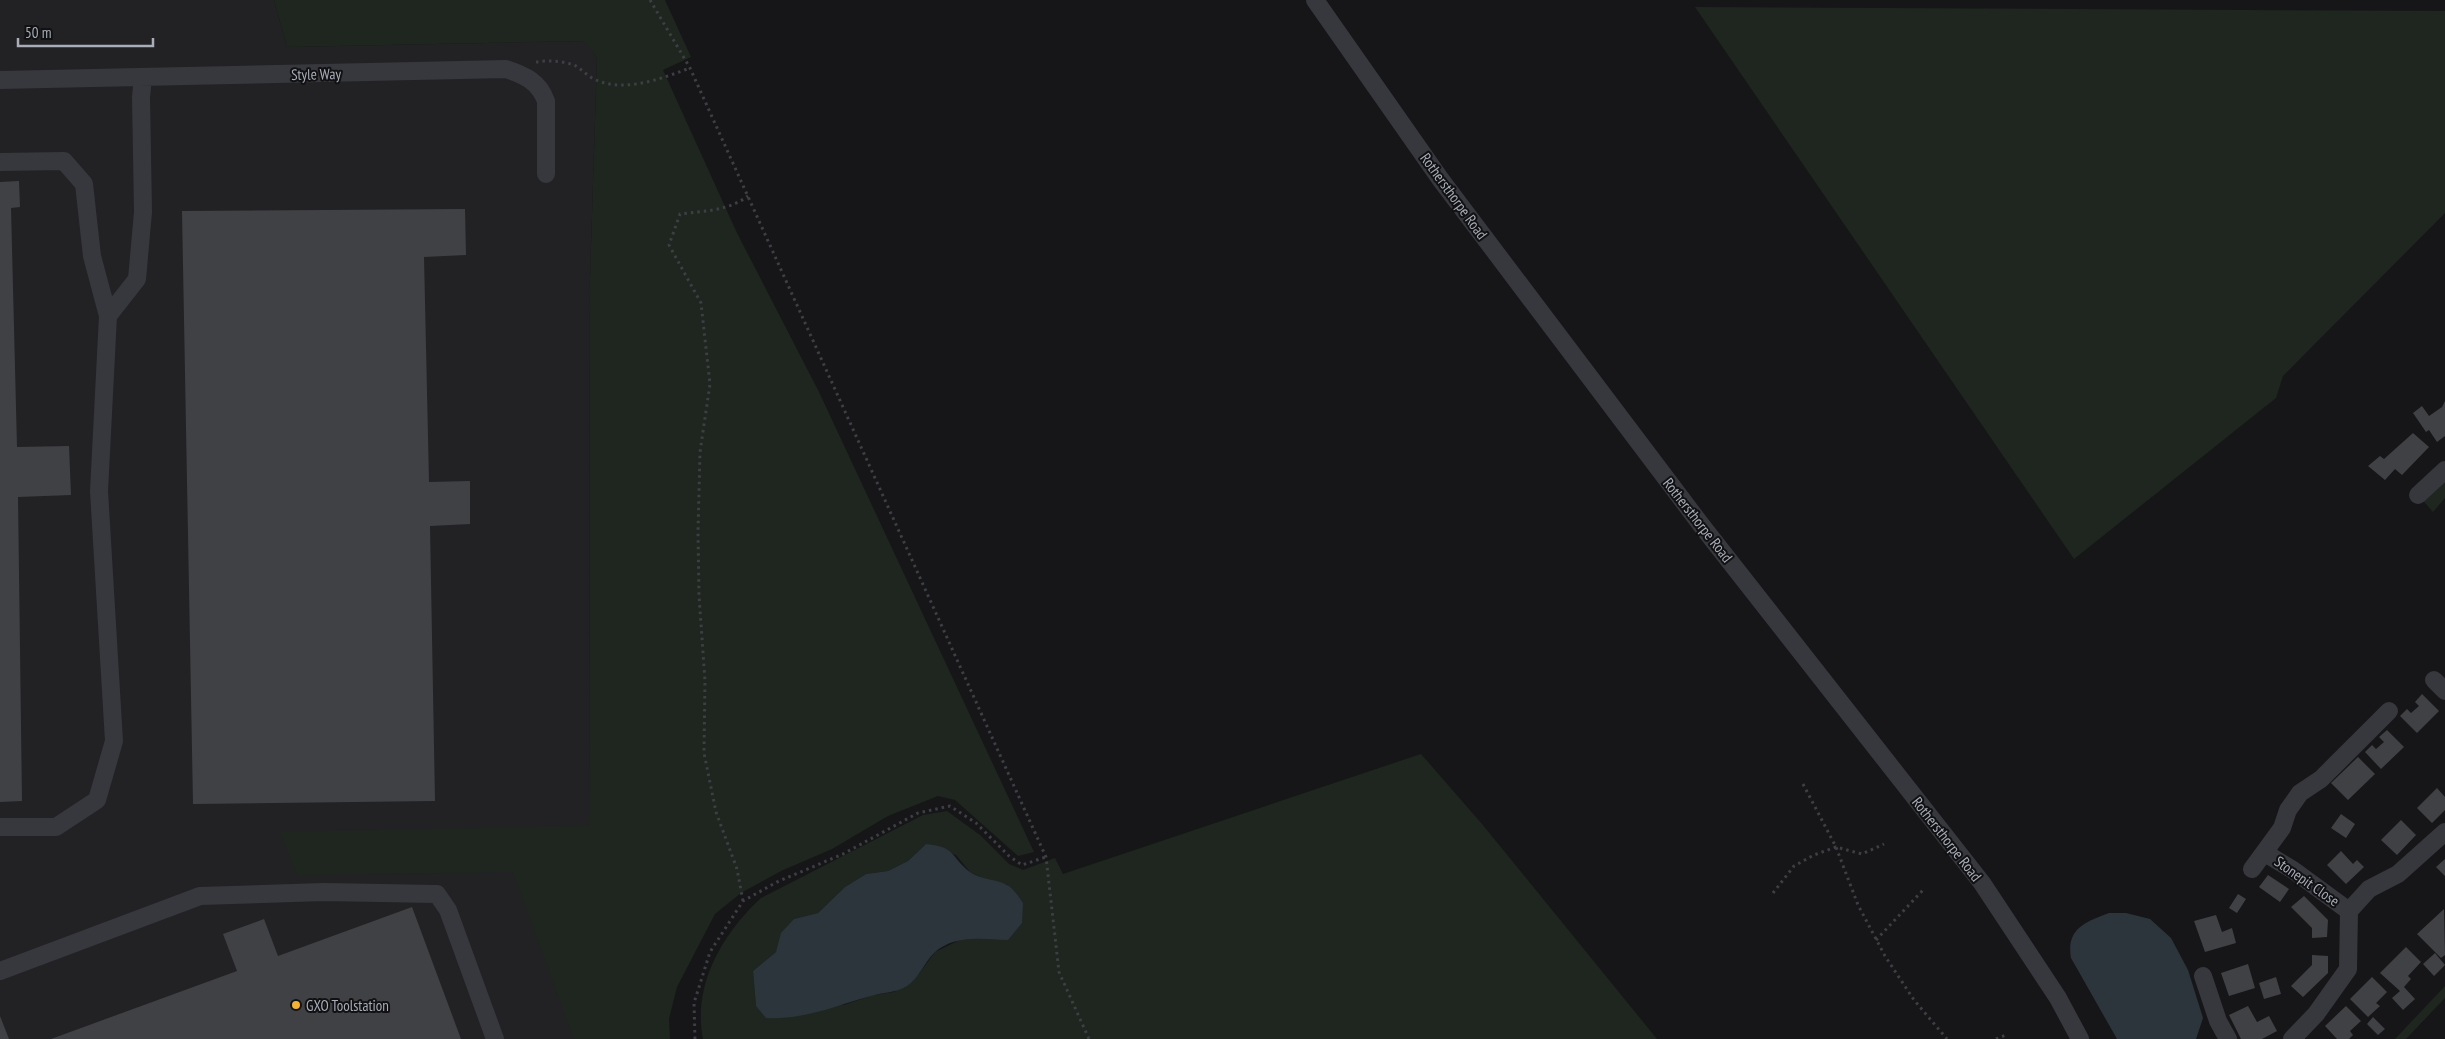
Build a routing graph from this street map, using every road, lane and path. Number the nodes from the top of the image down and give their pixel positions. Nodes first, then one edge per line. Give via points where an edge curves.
1 (650, 0) edge
2 (1315, 0) edge
3 (690, 68) junction
4 (506, 70) junction
5 (143, 77) junction
6 (0, 80) edge
7 (0, 162) edge
8 (546, 174) dead end
9 (748, 196) junction
10 (108, 316) junction
11 (2445, 470) edge
12 (2418, 495) dead end
13 (2389, 711) dead end
14 (1803, 784) dead end
15 (0, 827) edge
16 (2445, 832) edge
17 (1884, 844) dead end
18 (1836, 847) junction
19 (2265, 853) junction
20 (1046, 858) junction
21 (2252, 869) dead end
22 (1924, 889) dead end
23 (1774, 893) dead end
24 (743, 901) junction
25 (2349, 911) junction
26 (1876, 940) junction
27 (0, 971) edge
28 (2203, 976) dead end
29 (2006, 1035) dead end
30 (495, 1039) edge
31 (695, 1039) edge
32 (1089, 1039) edge
33 (1947, 1039) edge
34 (1996, 1039) edge
35 (2080, 1039) edge
36 (2228, 1039) edge
37 (2292, 1039) edge

1 - 3 path
2 - 35 street, Rothersthorpe Road via 1441,180 1702,526 1982,883 2058,998
3 - 4 path via 654,81 616,85 597,80 574,66 547,60
3 - 9 path
4 - 5 street, Style Way
4 - 8 street, Style Way via 533,80 546,101
5 - 6 street, Style Way
5 - 10 street via 143,212 137,279
7 - 10 street via 64,161 84,184 92,256
9 - 20 path
9 - 24 path via 736,204 715,210 680,214 669,244 701,303 710,384 700,452 698,523 705,681 704,753 716,812 737,869
10 - 15 street via 99,491 114,741 97,800 56,827
11 - 12 street
13 - 19 street, Stonepit Close via 2321,779 2300,793
14 - 18 path
16 - 25 street via 2398,874 2369,889
17 - 18 path via 1862,854
18 - 23 path via 1794,866
18 - 26 path via 1858,905
19 - 21 street, Stonepit Close
19 - 25 street, Stonepit Close
20 - 24 path via 1022,865 976,823 950,806 918,812 843,854 777,882
20 - 32 path via 1060,972
22 - 26 path
24 - 31 path via 710,952 694,1003
25 - 37 street via 2348,969 2316,1014
26 - 33 path via 1914,1000
27 - 30 street via 200,896 324,892 437,894 448,910
28 - 36 street via 2218,1021
29 - 34 path

